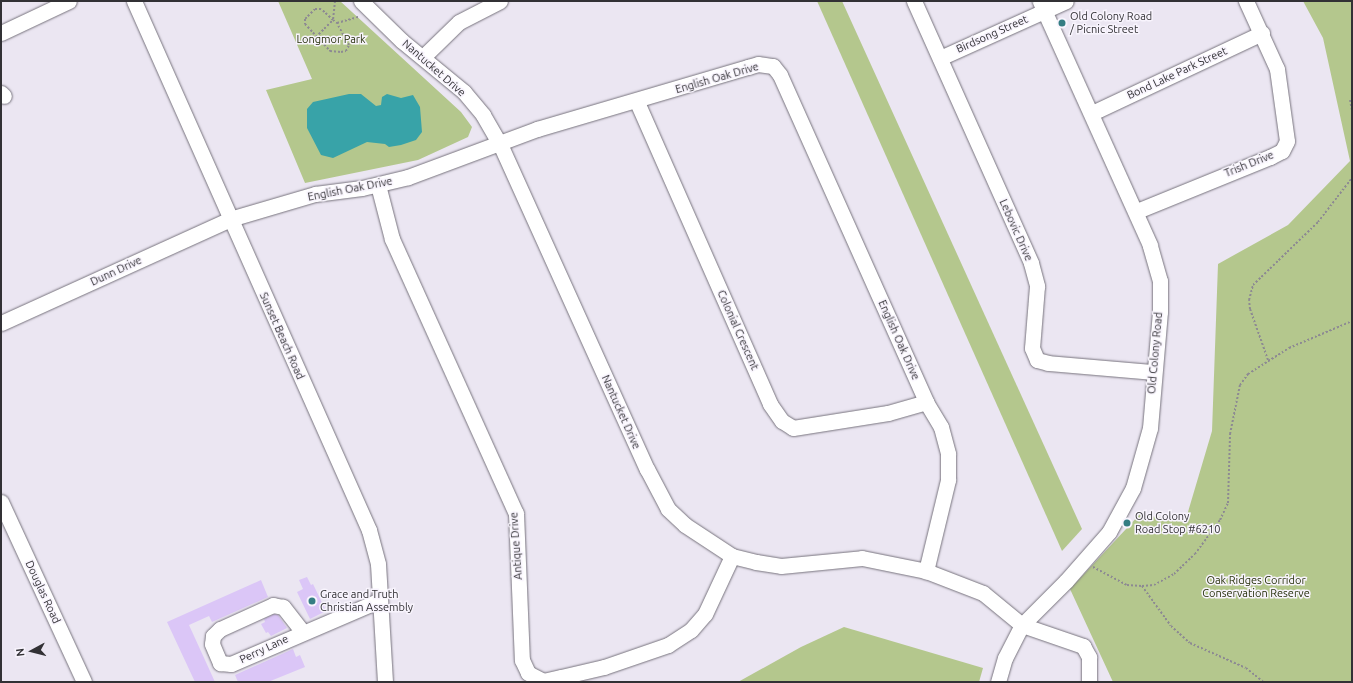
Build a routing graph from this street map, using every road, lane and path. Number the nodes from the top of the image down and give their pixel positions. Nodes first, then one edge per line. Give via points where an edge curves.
1 (70, 1) edge
2 (134, 1) edge
3 (335, 1) edge
4 (361, 1) edge
5 (500, 1) edge
6 (914, 1) edge
7 (1066, 1) edge
8 (1246, 1) edge
9 (1042, 6) edge
10 (358, 17) dead end
11 (333, 20) junction
12 (337, 23) junction
13 (1, 33) edge
14 (1262, 33) junction
15 (316, 37) junction
16 (422, 57) junction
17 (940, 58) junction
18 (1350, 100) dead end
19 (636, 102) junction
20 (1352, 110) edge
21 (1092, 113) junction
22 (500, 144) junction
23 (1352, 178) edge
24 (378, 185) junction
25 (1137, 211) junction
26 (230, 219) junction
27 (1352, 321) edge
28 (1, 323) edge
29 (1268, 360) junction
30 (1153, 372) junction
31 (926, 402) junction
32 (2, 508) edge
33 (732, 556) junction
34 (1084, 561) junction
35 (926, 571) junction
36 (1142, 586) junction
37 (380, 600) junction
38 (1022, 625) junction
39 (302, 631) junction
40 (84, 682) edge
41 (386, 682) edge
42 (998, 682) edge
43 (1088, 682) edge
44 (1263, 682) edge

1 - 13 street
2 - 26 street, Sunset Beach Road
3 - 11 path
4 - 16 street, Nantucket Drive
5 - 16 street via 459,22
6 - 17 street, Lebovic Drive
7 - 9 street, Birdsong Street
8 - 14 street, Trish Drive
9 - 17 street, Birdsong Street
9 - 21 street, Old Colony Road
10 - 12 path
11 - 12 path
11 - 15 path
11 - 15 path via 321,9 315,8 309,12 305,24
12 - 15 path via 346,35 349,45 346,51 330,51
14 - 21 street, Bond Lake Park Street
14 - 25 street, Trish Drive via 1277,69 1288,141 1282,151
16 - 22 street, Nantucket Drive via 464,92 483,115
17 - 30 street, Lebovic Drive via 1031,263 1037,286 1032,348 1037,360
18 - 20 path
19 - 22 street, English Oak Drive via 537,129
19 - 31 street, Colonial Crescent via 770,404 782,421 793,428 888,413
19 - 31 street, English Oak Drive via 753,66 773,66 782,79
21 - 25 street, Old Colony Road
22 - 24 street, English Oak Drive via 432,170
22 - 33 street, Nantucket Drive via 656,490 668,509 685,525
23 - 29 path via 1318,222 1253,285 1249,300 1250,309
24 - 26 street, English Oak Drive via 315,194
24 - 33 street, Antique Drive via 392,239 516,513 522,660 528,673 543,681 561,678 604,667 668,645 691,630 705,614
25 - 30 street, Old Colony Road via 1160,281 1160,312
26 - 28 street, Dunn Drive
26 - 37 street, Sunset Beach Road via 369,530 378,564
27 - 29 path via 1289,348
29 - 36 path via 1248,374 1236,395 1230,434 1228,503 1220,520 1195,554 1174,574 1154,585
30 - 34 street, Old Colony Road via 1150,428 1133,488 1109,532
31 - 35 street, English Oak Drive via 941,427 948,454 948,480
32 - 40 street, Douglas Road
33 - 35 street, Nantucket Drive via 781,566 862,558
34 - 36 path via 1127,585
34 - 38 street, Old Colony Road
35 - 38 street, Nantucket Drive via 983,593
36 - 44 path via 1171,626 1190,643 1246,668
37 - 39 street, Perry Lane
37 - 41 street, Sunset Beach Road
38 - 42 street, Old Colony Road via 1005,658
38 - 43 street via 1083,646 1089,657
39 - 39 street, Perry Lane via 283,607 273,605 220,629 213,636 212,644 220,663 231,664

